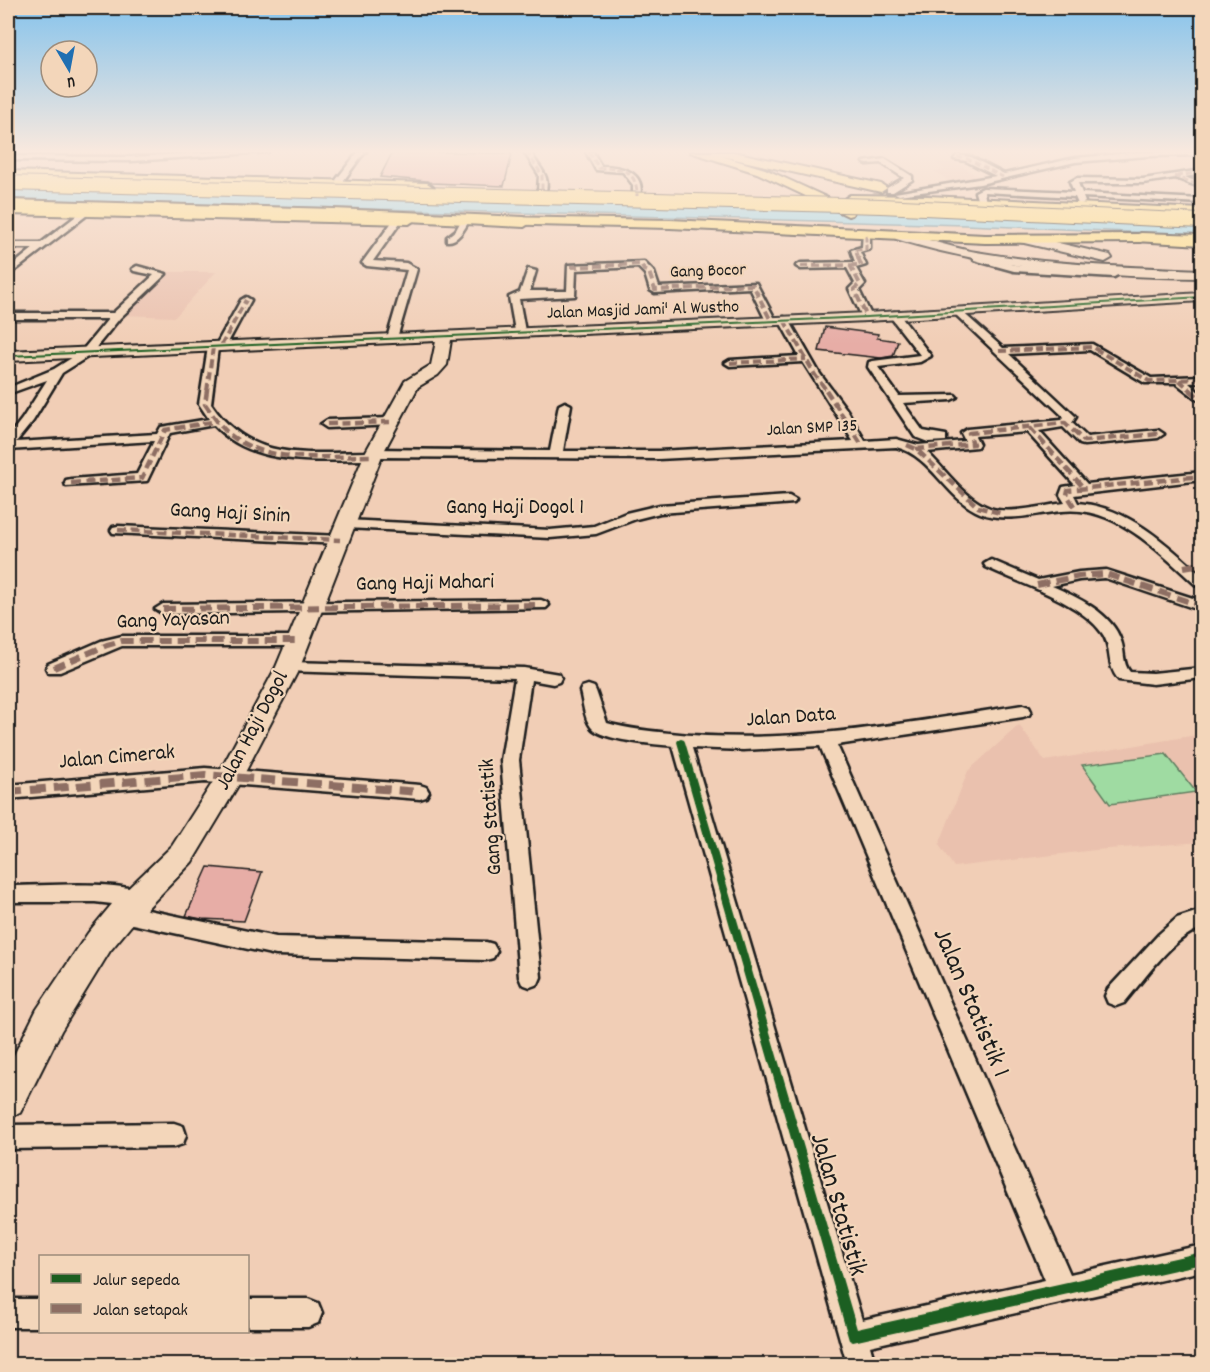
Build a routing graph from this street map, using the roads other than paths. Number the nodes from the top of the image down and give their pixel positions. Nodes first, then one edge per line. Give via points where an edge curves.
1 (82, 216) edge
2 (244, 216) edge
3 (369, 216) edge
4 (635, 216) edge
5 (853, 216) edge
6 (971, 216) edge
7 (1115, 216) edge
8 (458, 219) junction
9 (398, 220) junction
10 (1203, 220) edge
11 (525, 222) joint
12 (670, 224) junction
13 (872, 227) junction
14 (1003, 230) junction
15 (1203, 235) edge
16 (900, 236) junction
17 (1024, 238) junction
18 (1084, 238) junction
19 (1140, 238) junction
20 (450, 239) dead end
21 (1203, 241) edge
22 (8, 245) edge
23 (43, 246) junction
24 (1072, 250) junction
25 (945, 251) junction
26 (850, 265) junction
27 (801, 266) dead end
28 (1203, 266) edge
29 (137, 268) dead end
30 (531, 271) dead end
31 (8, 272) edge
32 (1203, 274) edge
33 (524, 294) junction
34 (1203, 297) edge
35 (246, 300) dead end
36 (959, 312) junction
37 (894, 315) junction
38 (8, 316) edge
39 (116, 316) junction
40 (867, 317) junction
41 (777, 320) junction
42 (520, 331) junction
43 (444, 335) junction
44 (392, 338) junction
45 (217, 346) junction
46 (999, 351) junction
47 (85, 354) junction
48 (8, 356) edge
49 (806, 359) junction
50 (730, 363) dead end
51 (58, 371) junction
52 (1203, 379) edge
53 (1179, 380) junction
54 (8, 391) edge
55 (951, 397) dead end
56 (895, 400) junction
57 (1203, 400) edge
58 (565, 405) dead end
59 (218, 421) junction
60 (390, 422) junction
61 (1065, 423) junction
62 (327, 424) dead end
63 (1030, 428) junction
64 (1158, 435) dead end
65 (960, 436) dead end
66 (162, 437) junction
67 (861, 444) junction
68 (8, 445) edge
69 (916, 448) junction
70 (373, 454) junction
71 (556, 454) junction
72 (1203, 476) edge
73 (71, 483) dead end
74 (1083, 487) junction
75 (789, 500) dead end
76 (1074, 506) junction
77 (118, 530) dead end
78 (343, 532) junction
79 (991, 564) dead end
80 (1203, 564) edge
81 (1184, 567) junction
82 (1203, 583) edge
83 (1038, 585) junction
84 (541, 605) dead end
85 (1203, 606) edge
86 (311, 608) junction
87 (163, 609) dead end
88 (298, 641) junction
89 (288, 667) junction
90 (54, 668) dead end
91 (524, 674) junction
92 (1203, 674) edge
93 (553, 678) dead end
94 (588, 691) dead end
95 (1023, 711) dead end
96 (826, 740) junction
97 (681, 742) junction
98 (230, 777) junction
99 (8, 792) edge
100 (420, 792) dead end
101 (8, 894) edge
102 (131, 905) junction
103 (1203, 919) edge
104 (486, 951) dead end
105 (530, 977) dead end
106 (1116, 996) dead end
107 (8, 1101) edge
108 (174, 1135) dead end
109 (8, 1137) edge
110 (1203, 1258) edge
111 (1062, 1288) junction
112 (8, 1313) edge
113 (39, 1313) edge
114 (249, 1313) edge
115 (308, 1313) dead end
116 (853, 1336) junction
117 (861, 1365) edge

1 - 23 street
2 - 9 main road
3 - 8 highway
4 - 15 highway
5 - 13 main road
6 - 14 main road
7 - 10 highway, bridge
8 - 9 main road
8 - 11 highway
8 - 20 street via 459,232
9 - 44 street via 367,263 411,268
11 - 12 main road
12 - 13 main road
12 - 13 main road
13 - 14 main road
13 - 16 main road
13 - 25 main road
13 - 26 street via 866,249 855,250 861,264
14 - 17 main road
14 - 19 main road
16 - 17 main road
16 - 25 street
17 - 18 main road
17 - 24 street
18 - 19 main road
18 - 24 main road via 1069,243
19 - 21 highway
22 - 23 street
23 - 31 street
24 - 28 street via 1116,260
25 - 32 street via 1027,265
26 - 27 street
26 - 40 street via 860,284 854,289
29 - 39 street via 161,274
30 - 33 street
33 - 41 street, Gang Bocor via 572,294 571,267 641,264 649,272 655,290 753,285
33 - 42 street via 513,299
34 - 36 street, Jalan Masjid Jami' Al Wustho
35 - 45 street
36 - 37 street, Jalan Masjid Jami' Al Wustho
36 - 46 street
37 - 40 street, Jalan Masjid Jami' Al Wustho
37 - 56 street via 926,356 873,364
38 - 39 street
39 - 47 street
40 - 41 street, Jalan Masjid Jami' Al Wustho
41 - 42 street, Jalan Masjid Jami' Al Wustho
41 - 49 street
42 - 43 street, Jalan Masjid Jami' Al Wustho
43 - 44 street, Jalan Masjid Jami' Al Wustho
43 - 60 street, Jalan Haji Dogol via 440,364 411,384
44 - 45 street, Jalan Masjid Jami' Al Wustho
45 - 47 street, Jalan Masjid Jami' Al Wustho
45 - 59 street via 205,404
46 - 53 street via 1092,347 1142,379
46 - 61 street via 1067,412 1070,417
47 - 48 street, Jalan Masjid Jami' Al Wustho
47 - 51 street
49 - 50 street
49 - 67 street
51 - 54 street
51 - 68 street
52 - 53 street
53 - 57 street
55 - 56 street
56 - 65 street via 922,436
58 - 71 street
59 - 66 street via 168,429
59 - 70 street, Jalan SMP 135 via 245,446 271,453
60 - 62 street
60 - 70 street, Jalan Haji Dogol
61 - 63 street
61 - 64 street via 1084,441
63 - 69 street, Jalan SMP 135 via 969,433 973,444
63 - 74 street
66 - 68 street
66 - 73 street via 142,478
67 - 69 street, Jalan SMP 135 via 896,443
67 - 71 street, Jalan SMP 135 via 658,455
69 - 76 street via 944,477 987,511
70 - 71 street, Jalan SMP 135
70 - 78 street, Jalan Haji Dogol
72 - 74 street
74 - 76 street via 1066,491
75 - 78 street, Gang Haji Dogol 1 via 660,509 597,530 570,533
76 - 81 street via 1100,511 1142,533
77 - 78 street, Gang Haji Sinin
78 - 86 street, Jalan Haji Dogol
79 - 83 street
80 - 81 street
81 - 82 street
83 - 85 street via 1106,574
83 - 92 street via 1084,610 1107,629 1116,646 1116,663 1125,676
84 - 86 street, Gang Haji Mahari
86 - 87 street, Gang Haji Mahari
86 - 88 street, Jalan Haji Dogol
88 - 89 street, Jalan Haji Dogol
88 - 90 street, Gang Yayasan via 122,641
89 - 91 street
89 - 98 street, Jalan Haji Dogol
91 - 93 street
91 - 105 street, Gang Statistik via 510,760
94 - 97 street, Jalan Data via 601,727
95 - 96 street, Jalan Data
96 - 97 street, Jalan Data
96 - 111 street, Jalan Statistik 1
97 - 116 street, Jalan Statistik
98 - 99 street, Jalan Cimerak via 162,777
98 - 100 street, Jalan Cimerak
98 - 102 street, Jalan Haji Dogol via 182,854
101 - 102 street via 95,894
102 - 104 street via 276,945
102 - 107 street, Jalan Haji Dogol via 99,942 49,1020
103 - 106 street via 1184,924
108 - 109 street
110 - 111 street
111 - 116 street
112 - 113 street
114 - 115 street
116 - 117 street, Jalan Statistik

